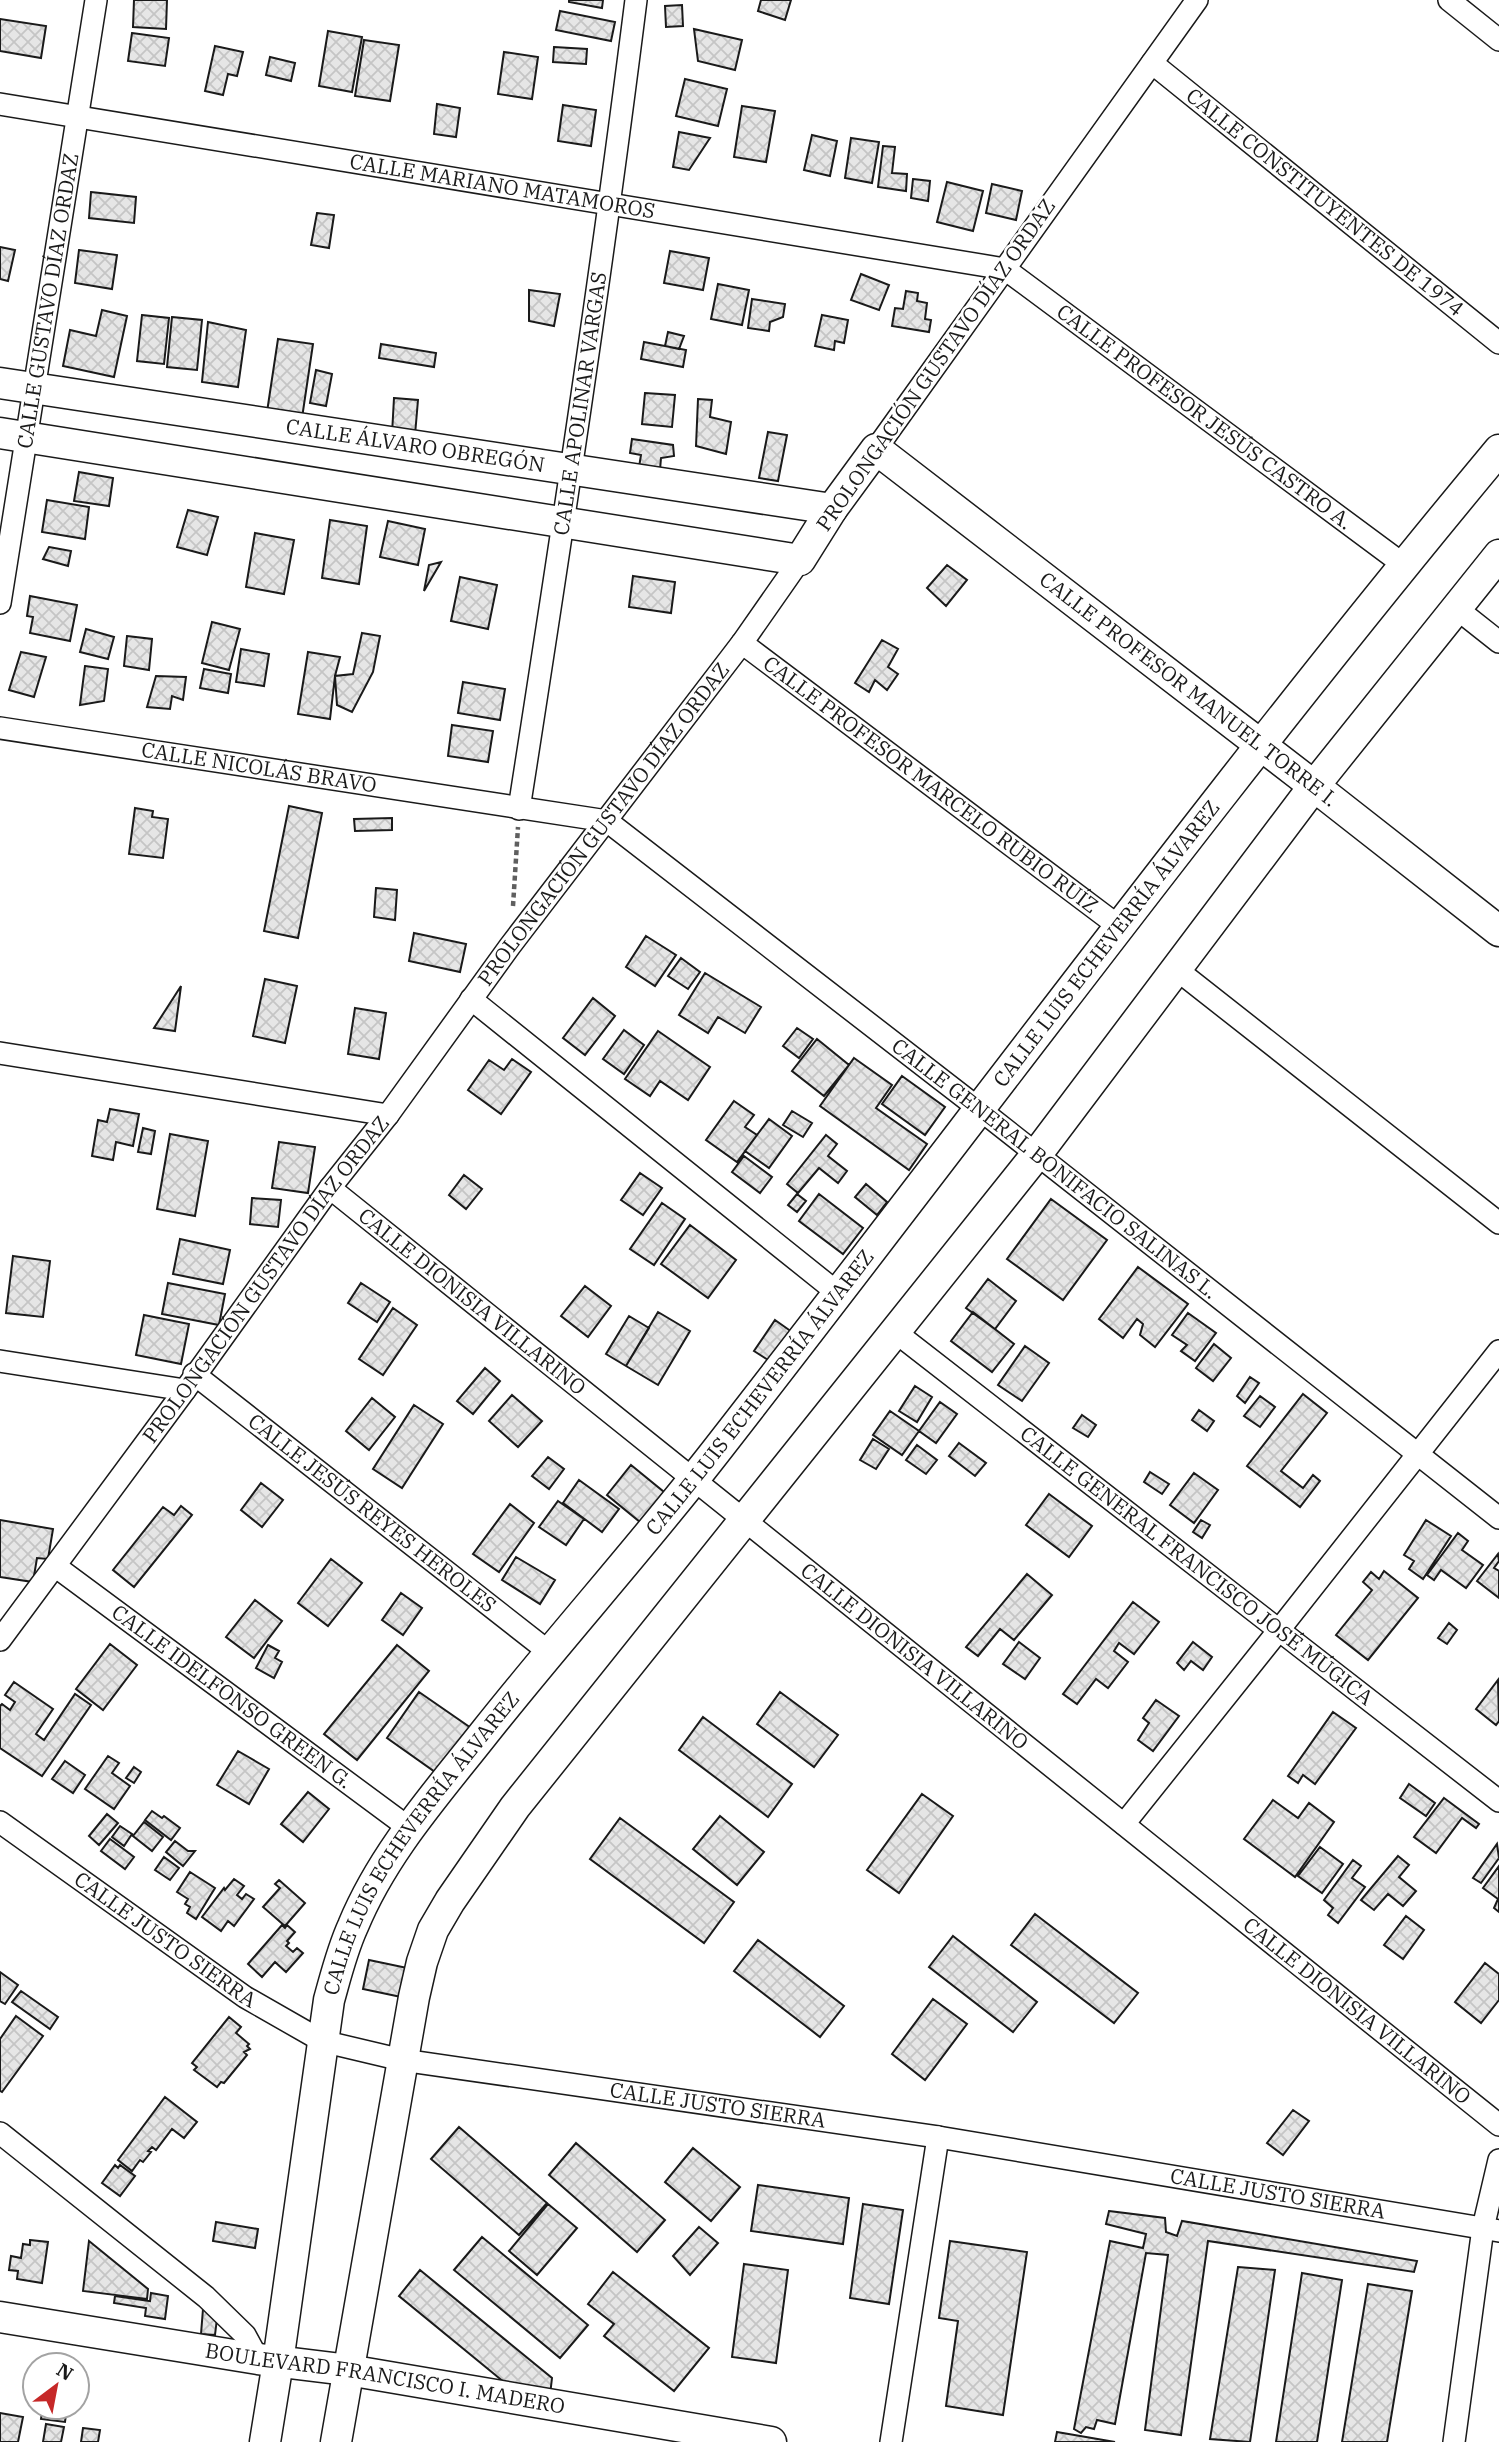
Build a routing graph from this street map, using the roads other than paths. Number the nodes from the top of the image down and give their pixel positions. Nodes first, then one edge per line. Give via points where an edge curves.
1 (96, 0) edge
2 (636, 0) edge
3 (1197, 0) edge
4 (1449, 0) edge
5 (1499, 40) edge
6 (1152, 63) junction
7 (0, 104) edge
8 (77, 116) junction
9 (610, 205) junction
10 (1005, 269) junction
11 (1499, 343) edge
12 (0, 383) edge
13 (34, 388) junction
14 (13, 436) edge
15 (876, 449) junction
16 (1499, 450) edge
17 (572, 470) junction
18 (832, 509) junction
19 (564, 522) junction
20 (1499, 555) edge
21 (800, 560) junction
22 (1404, 565) junction
23 (0, 603) edge
24 (1456, 608) junction
25 (1499, 642) edge
26 (742, 643) junction
27 (0, 728) edge
28 (1262, 745) junction
29 (1314, 786) junction
30 (519, 809) junction
31 (607, 821) junction
32 (1121, 928) junction
33 (1499, 931) edge
34 (1176, 969) junction
35 (471, 999) junction
36 (0, 1053) edge
37 (978, 1108) junction
38 (388, 1115) junction
39 (1037, 1154) junction
40 (330, 1188) junction
41 (1499, 1223) edge
42 (839, 1294) junction
43 (894, 1331) junction
44 (1499, 1351) edge
45 (0, 1362) edge
46 (190, 1382) junction
47 (1418, 1454) junction
48 (694, 1479) junction
49 (1499, 1518) edge
50 (744, 1520) junction
51 (55, 1566) junction
52 (1279, 1630) junction
53 (0, 1640) edge
54 (549, 1652) junction
55 (1499, 1801) edge
56 (0, 1822) edge
57 (1124, 1824) junction
58 (409, 1828) junction
59 (322, 2042) junction
60 (402, 2060) junction
61 (1499, 2125) edge
62 (0, 2133) edge
63 (938, 2137) junction
64 (1499, 2160) edge
65 (1491, 2230) edge
66 (0, 2317) edge
67 (268, 2360) junction
68 (348, 2370) junction
69 (265, 2442) edge
70 (336, 2442) edge
71 (771, 2442) edge
72 (891, 2442) edge
73 (1454, 2442) edge

1 - 8 street, CALLE GUSTAVO DÍAZ ORDAZ
2 - 9 street, CALLE APOLINAR VARGAS
3 - 6 street, PROLONGACIÓN GUSTAVO DÍAZ ORDAZ
4 - 5 street
6 - 10 street, PROLONGACIÓN GUSTAVO DÍAZ ORDAZ
6 - 11 street, CALLE CONSTITUYENTES DE 1974
7 - 8 street, CALLE MARIANO MATAMOROS
8 - 9 street, CALLE MARIANO MATAMOROS
8 - 13 street, CALLE GUSTAVO DÍAZ ORDAZ
9 - 10 street, CALLE MARIANO MATAMOROS
9 - 17 street, CALLE APOLINAR VARGAS
10 - 15 street, PROLONGACIÓN GUSTAVO DÍAZ ORDAZ
10 - 22 street, CALLE PROFESOR JESÚS CASTRO A.
12 - 13 street, CALLE ÁLVARO OBREGÓN
13 - 14 street, CALLE GUSTAVO DÍAZ ORDAZ
13 - 17 street, CALLE ÁLVARO OBREGÓN
14 - 19 street
14 - 23 street, CALLE GUSTAVO DÍAZ ORDAZ
15 - 18 street, PROLONGACIÓN GUSTAVO DÍAZ ORDAZ
15 - 28 street, CALLE PROFESOR MANUEL TORRE I.
16 - 22 street, CALLE LUIS ECHEVERRÍA ÁLVAREZ
17 - 18 street, CALLE ÁLVARO OBREGÓN
17 - 19 street, CALLE APOLINAR VARGAS
18 - 21 street, PROLONGACIÓN GUSTAVO DÍAZ ORDAZ
19 - 21 street
19 - 30 street, CALLE APOLINAR VARGAS
20 - 24 street
21 - 26 street, PROLONGACIÓN GUSTAVO DÍAZ ORDAZ
22 - 28 street, CALLE LUIS ECHEVERRÍA ÁLVAREZ
24 - 25 street
24 - 29 street
26 - 31 street, PROLONGACIÓN GUSTAVO DÍAZ ORDAZ
26 - 32 street, CALLE PROFESOR MARCELO RUBIO RUÍZ
27 - 30 street, CALLE NICOLÁS BRAVO
28 - 29 street, CALLE PROFESOR MANUEL TORRE I.
28 - 32 street, CALLE LUIS ECHEVERRÍA ÁLVAREZ
29 - 33 street, CALLE PROFESOR MANUEL TORRE I.
29 - 34 street
30 - 31 street, CALLE NICOLÁS BRAVO
31 - 35 street, PROLONGACIÓN GUSTAVO DÍAZ ORDAZ
31 - 37 street, CALLE GENERAL BONIFACIO SALINAS L.
32 - 37 street, CALLE LUIS ECHEVERRÍA ÁLVAREZ
34 - 39 street
34 - 41 street
35 - 38 street, PROLONGACIÓN GUSTAVO DÍAZ ORDAZ
35 - 42 street
36 - 38 street
37 - 39 street, CALLE GENERAL BONIFACIO SALINAS L.
37 - 42 street, CALLE LUIS ECHEVERRÍA ÁLVAREZ
38 - 40 street, PROLONGACIÓN GUSTAVO DÍAZ ORDAZ
39 - 43 street
39 - 47 street, CALLE GENERAL BONIFACIO SALINAS L.
40 - 46 street, PROLONGACIÓN GUSTAVO DÍAZ ORDAZ
40 - 48 street, CALLE DIONISIA VILLARINO
42 - 48 street, CALLE LUIS ECHEVERRÍA ÁLVAREZ
43 - 50 street
43 - 52 street, CALLE GENERAL FRANCISCO JOSÉ MÚGICA
44 - 47 street
45 - 46 street
46 - 51 street, PROLONGACIÓN GUSTAVO DÍAZ ORDAZ
46 - 54 street, CALLE JESÚS REYES HEROLES
47 - 49 street, CALLE GENERAL BONIFACIO SALINAS L.
47 - 52 street
48 - 50 street, CALLE DIONISIA VILLARINO
48 - 54 street, CALLE LUIS ECHEVERRÍA ÁLVAREZ
50 - 57 street, CALLE DIONISIA VILLARINO
50 - 60 street via 515,1807 450,1901 424,1954
51 - 53 street, PROLONGACIÓN GUSTAVO DÍAZ ORDAZ
51 - 58 street, CALLE IDELFONSO GREEN G.
52 - 55 street, CALLE GENERAL FRANCISCO JOSÉ MÚGICA
52 - 57 street
54 - 58 street, CALLE LUIS ECHEVERRÍA ÁLVAREZ
56 - 59 street, CALLE JUSTO SIERRA via 245,1997
57 - 61 street, CALLE DIONISIA VILLARINO
58 - 59 street, CALLE LUIS ECHEVERRÍA ÁLVAREZ via 355,1921 341,1956
59 - 60 street, CALLE JUSTO SIERRA
59 - 67 street, CALLE LUIS ECHEVERRÍA ÁLVAREZ
60 - 63 street, CALLE JUSTO SIERRA
60 - 68 street
62 - 67 street via 206,2297
63 - 65 street, CALLE JUSTO SIERRA
63 - 72 street
64 - 65 street
65 - 73 street
66 - 67 street, BOULEVARD FRANCISCO I. MADERO
67 - 68 street, BOULEVARD FRANCISCO I. MADERO
67 - 69 street, CALLE LUIS ECHEVERRÍA ÁLVAREZ
68 - 70 street
68 - 71 street, BOULEVARD FRANCISCO I. MADERO

